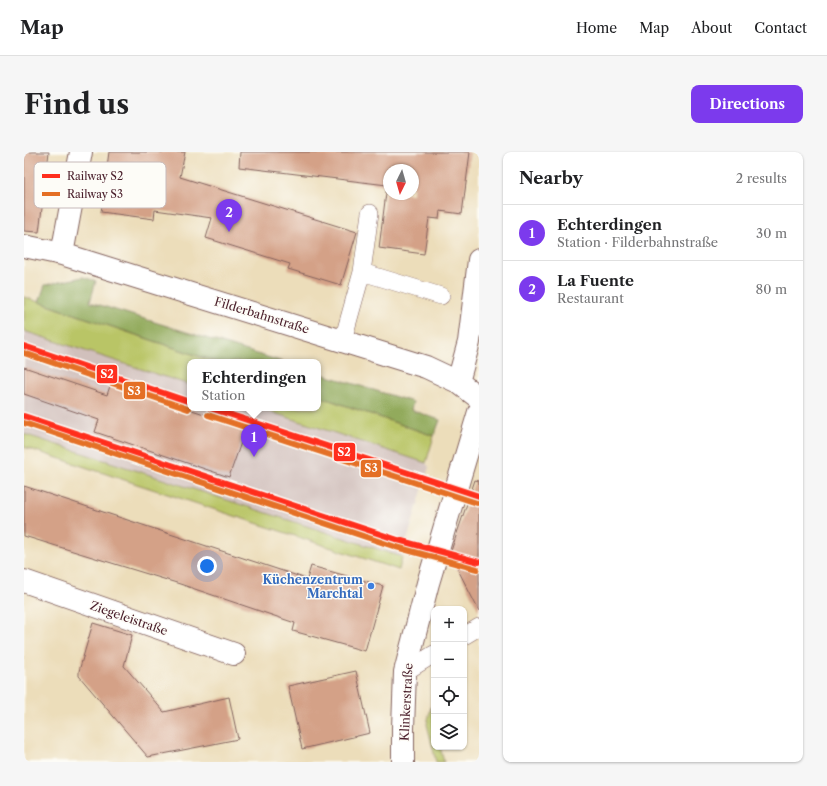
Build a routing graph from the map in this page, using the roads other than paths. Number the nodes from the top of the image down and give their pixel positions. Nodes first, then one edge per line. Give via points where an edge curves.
1 (81, 152) edge
2 (79, 162) edge
3 (71, 208) edge
4 (370, 213) dead end
5 (24, 246) edge
6 (62, 254) junction
7 (479, 260) edge
8 (362, 272) junction
9 (441, 296) dead end
10 (343, 340) junction
11 (458, 382) junction
12 (479, 398) edge
13 (479, 412) edge
14 (474, 448) edge
15 (24, 581) edge
16 (479, 627) edge
17 (467, 634) edge
18 (234, 654) dead end
19 (431, 656) edge
20 (405, 672) junction
21 (404, 762) edge

1 - 2 street
3 - 6 street
4 - 8 lane
5 - 6 street, Filderbahnstraße
6 - 10 street, Filderbahnstraße
7 - 11 street via 469,342
8 - 9 lane
8 - 10 lane
10 - 11 street, Filderbahnstraße via 426,367
11 - 12 street, Filderbahnstraße
13 - 14 street, Klinkerstraße
14 - 20 street, Klinkerstraße via 426,590
15 - 18 street, Ziegeleistraße
16 - 17 lane
19 - 20 lane
20 - 21 street, Klinkerstraße

